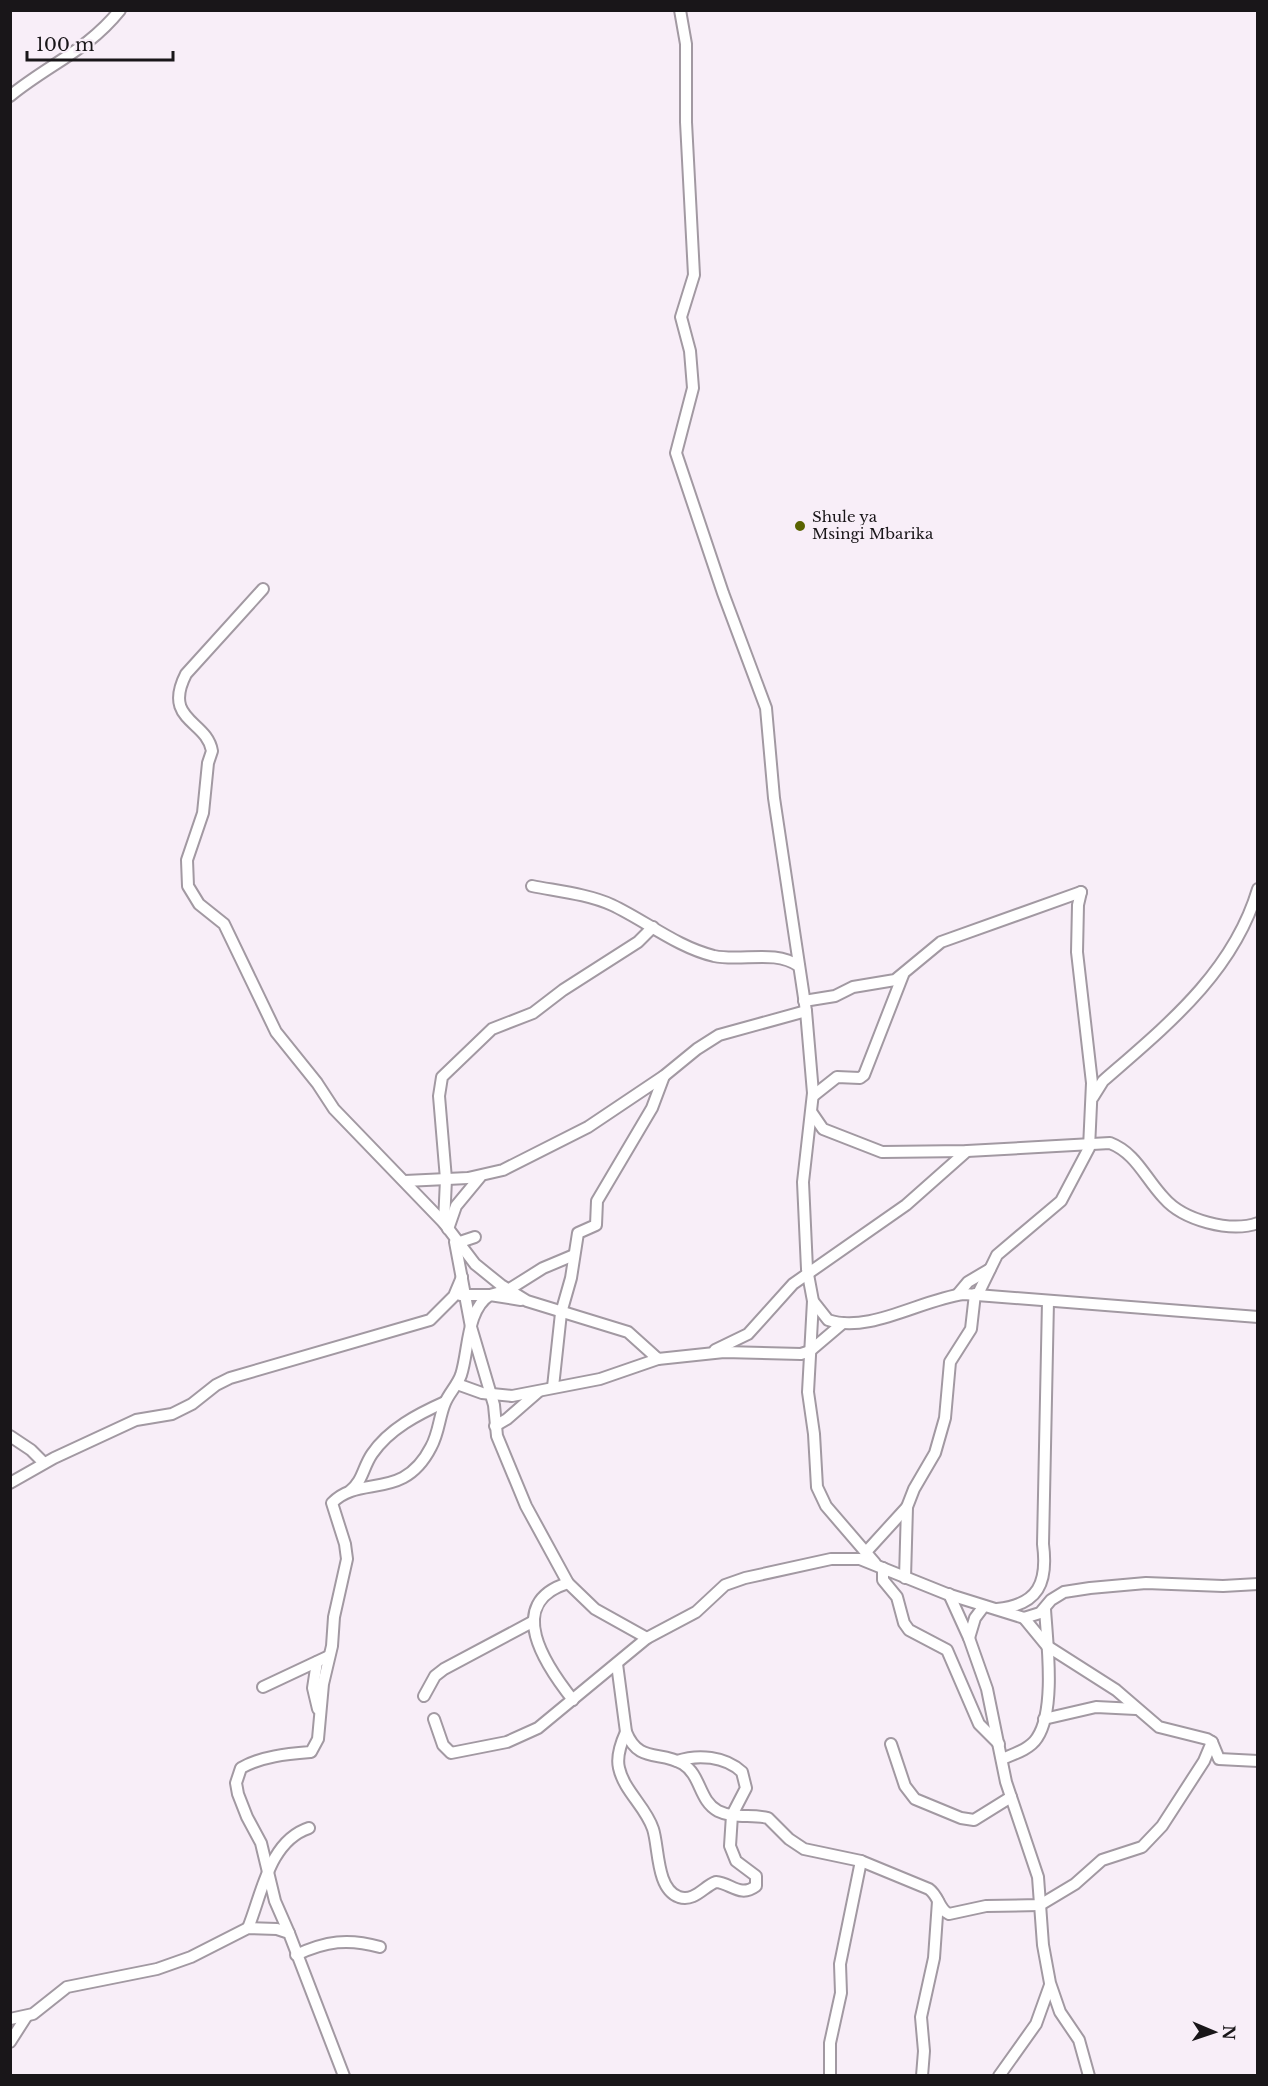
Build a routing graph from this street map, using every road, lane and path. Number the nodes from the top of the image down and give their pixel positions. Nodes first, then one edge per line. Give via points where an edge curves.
1 (120, 10) edge
2 (680, 10) edge
3 (10, 96) edge
4 (263, 589) dead end
5 (532, 886) dead end
6 (1257, 889) edge
7 (653, 927) junction
8 (799, 966) junction
9 (903, 975) junction
10 (805, 1006) junction
11 (664, 1076) junction
12 (813, 1096) junction
13 (1092, 1101) junction
14 (812, 1113) junction
15 (1090, 1144) junction
16 (967, 1151) junction
17 (480, 1177) junction
18 (446, 1179) junction
19 (405, 1181) junction
20 (1257, 1223) edge
21 (446, 1226) junction
22 (475, 1237) dead end
23 (456, 1241) junction
24 (574, 1255) junction
25 (990, 1269) junction
26 (808, 1275) junction
27 (508, 1290) junction
28 (958, 1294) junction
29 (976, 1294) junction
30 (459, 1295) junction
31 (490, 1295) junction
32 (527, 1301) junction
33 (813, 1301) junction
34 (1048, 1301) junction
35 (561, 1313) junction
36 (1257, 1317) edge
37 (843, 1323) junction
38 (471, 1327) junction
39 (810, 1351) junction
40 (707, 1354) junction
41 (658, 1359) junction
42 (553, 1382) junction
43 (457, 1384) junction
44 (540, 1391) junction
45 (491, 1394) junction
46 (445, 1402) junction
47 (495, 1426) junction
48 (10, 1436) edge
49 (44, 1463) junction
50 (10, 1483) edge
51 (347, 1493) junction
52 (907, 1507) junction
53 (866, 1552) junction
54 (879, 1566) junction
55 (904, 1578) junction
56 (568, 1583) junction
57 (1257, 1584) edge
58 (949, 1594) junction
59 (989, 1607) junction
60 (1045, 1609) junction
61 (1024, 1618) junction
62 (534, 1622) junction
63 (647, 1638) junction
64 (969, 1638) junction
65 (1047, 1646) junction
66 (329, 1656) junction
67 (317, 1662) junction
68 (617, 1664) junction
69 (263, 1687) dead end
70 (424, 1696) dead end
71 (573, 1701) junction
72 (1136, 1709) junction
73 (321, 1715) junction
74 (434, 1719) dead end
75 (1044, 1719) junction
76 (626, 1732) junction
77 (1212, 1742) junction
78 (891, 1744) dead end
79 (999, 1744) junction
80 (1002, 1759) junction
81 (677, 1761) junction
82 (1257, 1761) edge
83 (1011, 1797) junction
84 (732, 1815) junction
85 (309, 1828) dead end
86 (861, 1861) junction
87 (268, 1872) junction
88 (938, 1898) junction
89 (1040, 1905) junction
90 (952, 1914) junction
91 (248, 1928) junction
92 (937, 1929) junction
93 (289, 1933) junction
94 (380, 1947) dead end
95 (296, 1955) junction
96 (1050, 1983) junction
97 (26, 2017) junction
98 (10, 2019) edge
99 (10, 2042) edge
100 (344, 2076) edge
101 (830, 2076) edge
102 (922, 2076) edge
103 (999, 2076) edge
104 (1089, 2076) edge

1 - 3 street via 97,37
2 - 8 street via 686,44 694,275 681,317 690,351 693,388 676,453 766,708 774,798
4 - 19 street via 182,683 184,717 206,737 212,751 203,813 187,860 188,886 199,904 224,924 276,1032 339,1115
5 - 7 street via 602,901
6 - 13 street via 1246,925 1208,984 1103,1082
7 - 8 street via 695,950 716,956 784,958
7 - 18 street via 638,942 533,1013 492,1029 445,1072 439,1096
8 - 10 street
9 - 10 street via 853,987
9 - 12 street via 864,1076 837,1077
9 - 13 street via 924,952 941,942 1081,892 1077,952
10 - 11 street via 719,1035
10 - 12 street
11 - 17 street via 588,1126 503,1170
11 - 24 street via 652,1108 597,1201 596,1225 578,1233
12 - 14 street
13 - 15 street
14 - 16 street via 823,1129 879,1152
14 - 26 street via 803,1182
15 - 16 street
15 - 20 street via 1110,1143 1126,1151 1166,1200 1194,1216 1216,1225
15 - 25 street via 1061,1201 998,1253
16 - 26 street via 906,1205
17 - 18 street
17 - 21 street via 456,1206
18 - 19 street
18 - 21 street
19 - 21 street
21 - 23 street
22 - 23 street
23 - 27 street via 475,1264
23 - 30 street via 462,1277
24 - 27 street via 543,1268
24 - 35 street
25 - 28 street via 968,1282
25 - 29 street
26 - 33 street
26 - 40 street via 784,1291 748,1334
27 - 31 street
27 - 32 street
28 - 29 street
28 - 37 street via 862,1322
29 - 34 street
29 - 52 street via 970,1330 950,1362 946,1413 935,1453
30 - 31 street
30 - 38 street
30 - 49 street via 430,1320 230,1378 172,1414 136,1420
31 - 32 street
31 - 38 street via 478,1309
32 - 35 street
33 - 37 street via 828,1320
33 - 39 street
34 - 36 street
34 - 59 street via 1046,1567 1042,1582 1030,1598 1011,1608
35 - 41 street via 628,1332
35 - 42 street
37 - 39 street
38 - 43 street
38 - 45 street
39 - 40 street via 785,1356
39 - 53 street via 809,1411 817,1487 826,1506
40 - 41 street
41 - 42 street via 600,1379
42 - 44 street
43 - 45 street
43 - 46 street
44 - 45 street via 512,1396
44 - 47 street
45 - 47 street
46 - 51 street via 402,1424 385,1439 371,1455 361,1480
46 - 51 street via 431,1447 417,1468 388,1484
47 - 56 street via 526,1506
48 - 49 street
49 - 50 street
51 - 66 street via 332,1503 347,1559 337,1596
52 - 53 street
52 - 55 street
53 - 54 street
54 - 55 street
54 - 63 street via 850,1558 831,1559 732,1581 696,1612
54 - 79 street via 883,1580 897,1597 904,1623 916,1635 947,1650 979,1724
55 - 58 street
56 - 62 street via 544,1593 536,1604
56 - 63 street via 595,1610
57 - 60 street via 1146,1583 1090,1588 1064,1592
58 - 59 street
58 - 64 street
59 - 61 street
59 - 64 street via 975,1618
60 - 61 street
60 - 65 street
61 - 65 street
62 - 70 street via 444,1669 435,1676
62 - 71 street via 543,1658
63 - 68 street
64 - 79 street via 993,1710
65 - 72 street via 1116,1690
65 - 75 street
66 - 67 street
66 - 73 street
67 - 69 street
67 - 73 street via 313,1688
68 - 71 street
68 - 76 street
71 - 74 street via 519,1738 467,1752 447,1751
72 - 75 street via 1096,1707
72 - 77 street via 1159,1727
73 - 87 street via 318,1739 311,1752 258,1761 241,1768 237,1775 238,1794 261,1843
75 - 80 street via 1037,1739
76 - 81 street via 630,1742 643,1753
76 - 84 street via 619,1749 619,1770 652,1825 659,1866 673,1893 679,1897 695,1896 716,1882 734,1890 756,1886 756,1876 732,1854
77 - 82 street via 1219,1759
77 - 89 street via 1196,1774 1150,1841 1102,1860 1075,1884
78 - 83 street via 905,1786 921,1802 974,1820
79 - 80 street
80 - 83 street
81 - 84 street via 690,1770 711,1807
81 - 84 street via 702,1756 731,1764 742,1772 746,1788
83 - 89 street via 1038,1877
84 - 86 street via 768,1818 804,1849
85 - 87 street via 292,1836
86 - 88 street via 929,1889
86 - 101 street via 840,1964 841,1993 830,2043
87 - 91 street
87 - 93 street
88 - 90 street via 942,1910
88 - 92 street
89 - 90 street via 978,1907
89 - 96 street
90 - 92 street
91 - 93 street
91 - 97 street via 191,1957 157,1969 67,1987
92 - 102 street via 921,2017
93 - 95 street
94 - 95 street via 343,1940 320,1944
95 - 100 street
96 - 103 street via 1036,2024
96 - 104 street via 1060,2012 1079,2040
97 - 98 street
97 - 99 street

